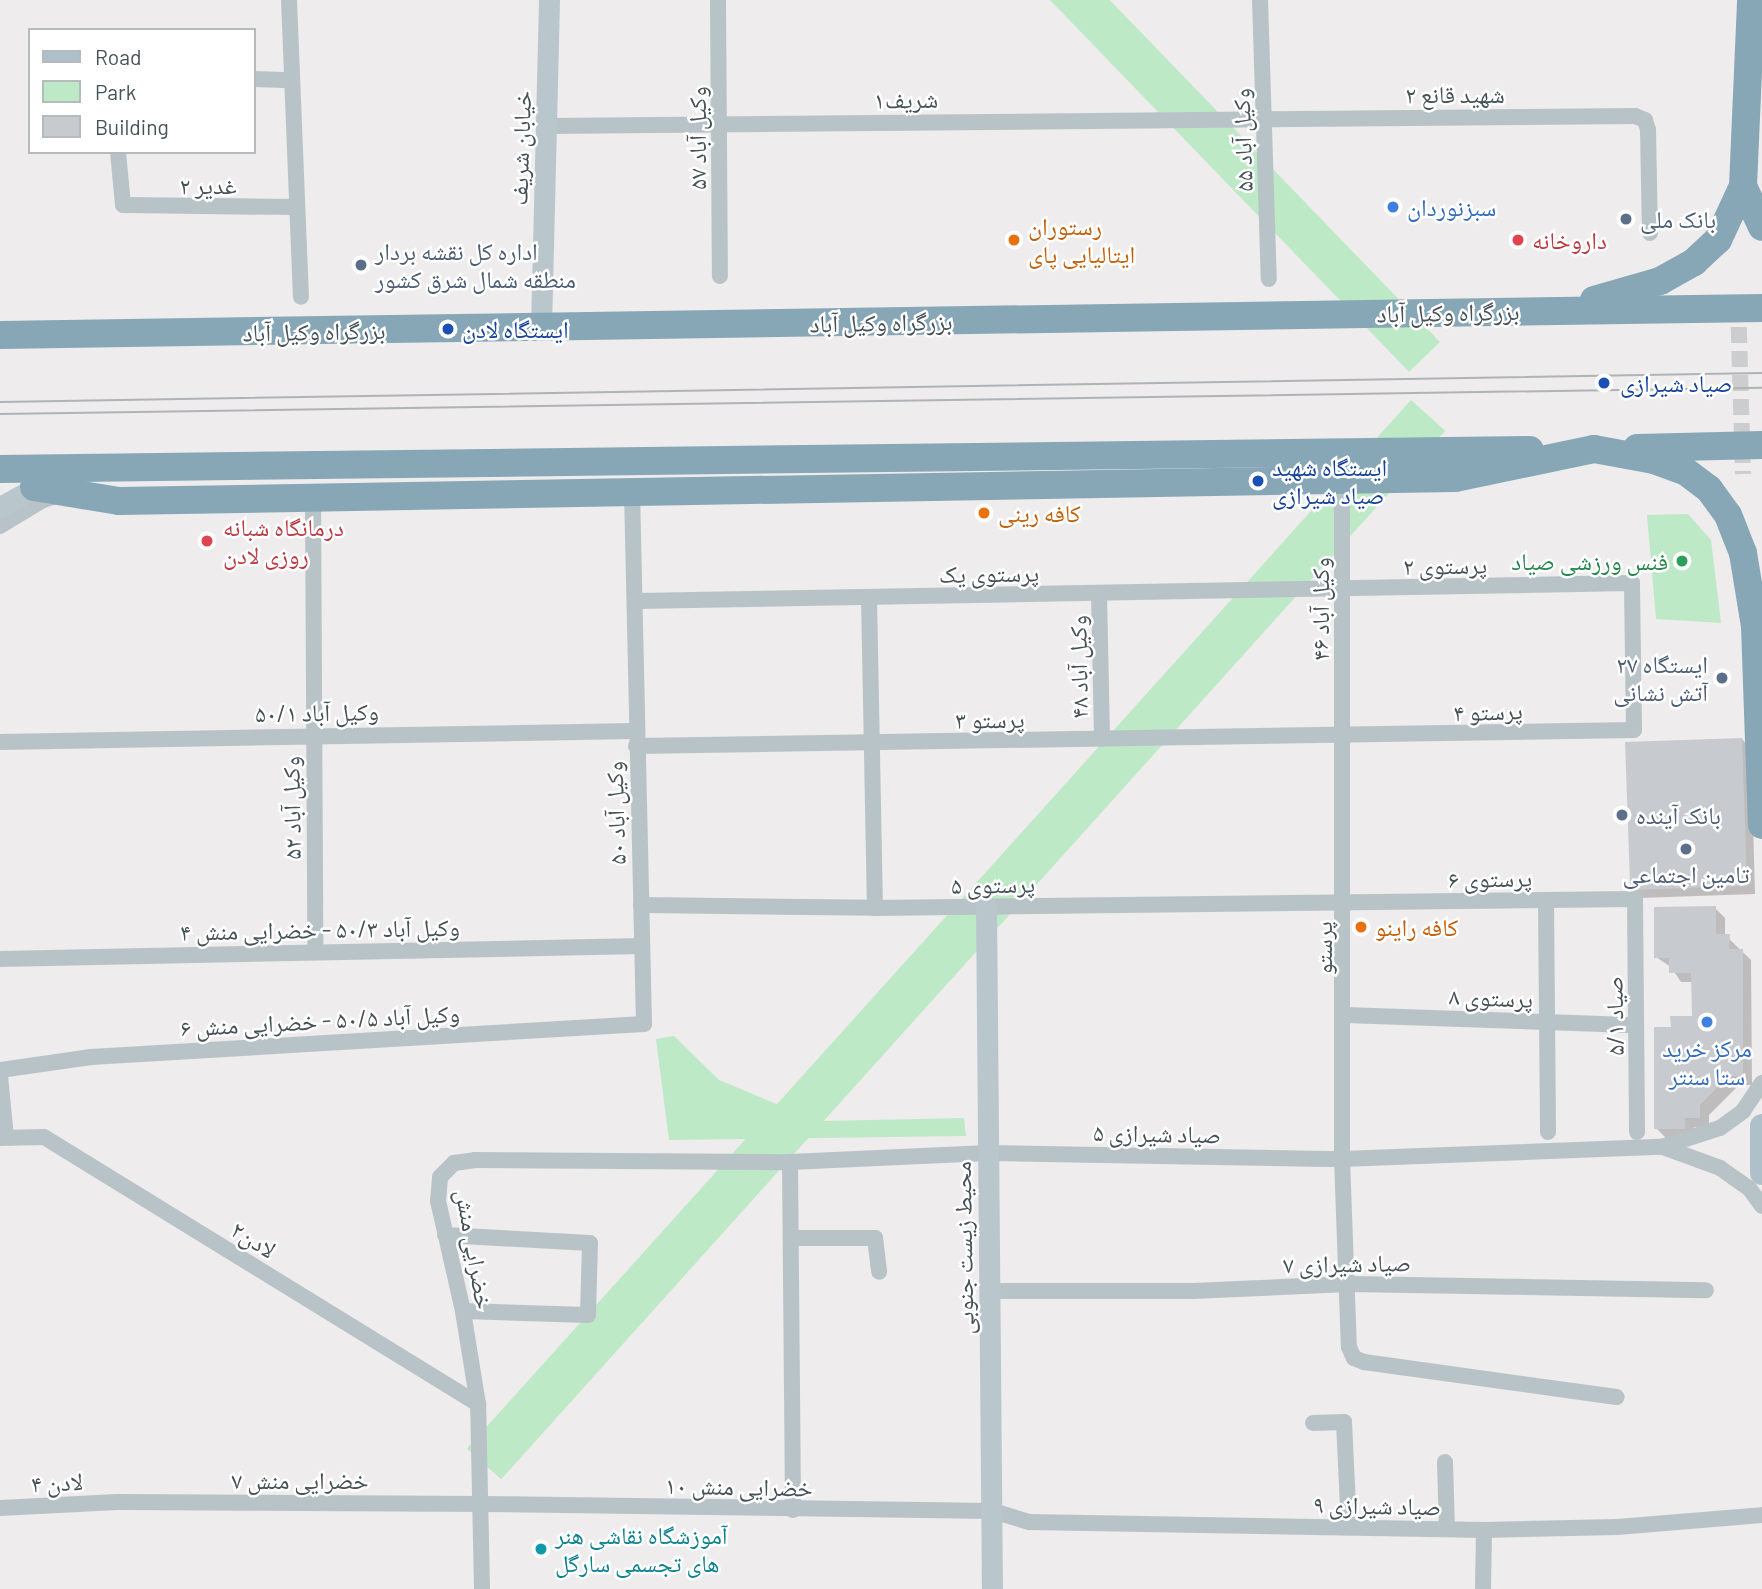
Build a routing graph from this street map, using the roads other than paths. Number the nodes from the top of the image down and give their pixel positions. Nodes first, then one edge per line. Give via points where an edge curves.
1 (289, 0) edge
2 (548, 0) edge
3 (718, 0) edge
4 (1260, 0) edge
5 (1751, 0) edge
6 (256, 79) edge
7 (291, 80) junction
8 (1264, 118) junction
9 (720, 124) junction
10 (549, 126) junction
11 (118, 154) edge
12 (1743, 186) junction
13 (294, 207) junction
14 (1762, 227) edge
15 (1650, 233) dead end
16 (720, 276) dead end
17 (1269, 279) dead end
18 (300, 297) dead end
19 (1762, 307) edge
20 (1560, 310) junction
21 (541, 328) junction
22 (0, 335) edge
23 (1762, 446) edge
24 (1594, 449) junction
25 (531, 464) junction
26 (0, 469) edge
27 (75, 480) junction
28 (1342, 480) junction
29 (34, 487) joint
30 (185, 491) dead end
31 (583, 491) junction
32 (632, 491) junction
33 (313, 496) junction
34 (0, 506) edge
35 (0, 526) edge
36 (1753, 543) edge
37 (1343, 590) junction
38 (1099, 594) junction
39 (869, 597) junction
40 (636, 601) junction
41 (1634, 730) joint
42 (313, 735) junction
43 (635, 738) junction
44 (1344, 738) junction
45 (1102, 740) junction
46 (0, 742) edge
47 (872, 743) junction
48 (1762, 825) edge
49 (1635, 899) joint
50 (1546, 900) junction
51 (1345, 903) junction
52 (641, 905) junction
53 (986, 906) junction
54 (875, 908) junction
55 (642, 946) junction
56 (315, 951) junction
57 (0, 959) edge
58 (1345, 1015) junction
59 (1547, 1021) junction
60 (644, 1024) joint
61 (1636, 1025) junction
62 (0, 1070) edge
63 (0, 1076) edge
64 (1762, 1083) edge
65 (1762, 1128) edge
66 (1548, 1132) dead end
67 (1637, 1132) dead end
68 (3, 1138) edge
69 (1661, 1147) junction
70 (988, 1153) junction
71 (1342, 1159) junction
72 (790, 1162) junction
73 (652, 1164) joint
74 (1762, 1173) edge
75 (1762, 1206) edge
76 (445, 1235) junction
77 (791, 1238) junction
78 (879, 1272) dead end
79 (1349, 1284) junction
80 (1706, 1290) dead end
81 (988, 1291) junction
82 (463, 1311) junction
83 (1617, 1397) dead end
84 (478, 1404) junction
85 (1313, 1423) dead end
86 (1445, 1462) dead end
87 (117, 1502) joint
88 (484, 1504) junction
89 (0, 1508) edge
90 (793, 1510) junction
91 (993, 1511) junction
92 (1762, 1515) edge
93 (1349, 1527) junction
94 (1447, 1529) junction
95 (1484, 1530) junction
96 (482, 1589) edge
97 (992, 1589) edge
98 (1483, 1589) edge

1 - 7 street
2 - 10 street, خیابان شریف
3 - 9 street, ۵۷ وکیل آباد
4 - 8 street, ۵۵ وکیل آباد
5 - 12 highway
6 - 7 street
7 - 13 street
8 - 9 street, شریف١
8 - 15 street, شهید قانع ۲ via 1635,116 1645,120
8 - 17 street, ۵۵ وکیل آباد
9 - 10 street, شریف١
9 - 16 street, ۵۷ وکیل آباد
10 - 21 street, خیابان شریف
11 - 13 street, غدیر ۲ via 123,205
12 - 14 highway
12 - 20 highway via 1718,240 1694,262 1660,281
13 - 18 street
19 - 20 highway, بزرگراه وکیل آباد
20 - 21 highway, بزرگراه وکیل آباد
21 - 22 highway, بزرگراه وکیل آباد
23 - 24 highway
24 - 25 highway
24 - 28 highway via 1455,478
24 - 36 highway via 1685,471 1709,489
25 - 27 highway
25 - 31 highway
26 - 27 highway
27 - 29 highway
27 - 30 street
27 - 33 highway via 119,501
27 - 35 street
28 - 32 highway
28 - 37 street, ۴۶ وکیل آباد
29 - 34 street
31 - 32 highway
31 - 33 highway
32 - 40 street, ۵۰ وکیل آباد
33 - 42 street, ۵۲ وکیل آباد
36 - 48 highway
37 - 38 street, پرستوی یک
37 - 41 street, پرستوی ۲ via 1632,583
37 - 44 street, ۴۶ وکیل آباد
38 - 39 street, پرستوی یک
38 - 45 street, ۴۸ وکیل آباد
39 - 40 street, پرستوی یک
39 - 47 street
40 - 43 street, ۵۰ وکیل آباد
41 - 44 street, پرستو ۴
42 - 43 street, وکیل آباد ۵۰/۱
42 - 46 street, وکیل آباد ۵۰/۱
42 - 56 street, ۵۲ وکیل آباد
43 - 47 street, پرستو ۳
43 - 52 street, ۵۰ وکیل آباد
44 - 45 street, پرستو ۳
44 - 51 street, پرستو
45 - 47 street, پرستو ۳
47 - 54 street
49 - 50 street, پرستوی ۶
49 - 61 street, صیاد ۵/۱
50 - 51 street, پرستوی ۶
50 - 59 street
51 - 53 street, پرستوی ۵
51 - 58 street, پرستو
52 - 54 street, پرستوی ۵
52 - 55 street, ۵۰ وکیل آباد
53 - 54 street, پرستوی ۵
53 - 70 street, محیط زیست جنوبی
55 - 56 street, وکیل آباد ۵۰/۳ - خضرایی منش ۴
55 - 60 street, ۵۰ وکیل آباد
56 - 57 street, وکیل آباد ۵۰/۳ - خضرایی منش ۴
58 - 59 street, پرستوی ۸
58 - 71 street, پرستو
59 - 61 street, پرستوی ۸
59 - 66 street
60 - 62 street, وکیل آباد ۵۰/۵ - خضرایی منش ۶ via 91,1057
61 - 67 street, صیاد ۵/۱
63 - 68 street
64 - 69 street, صیاد شیرازی ۵ via 1743,1111 1720,1128
65 - 74 main road
68 - 84 street, لادن۲ via 44,1137
69 - 71 street, صیاد شیرازی ۵
69 - 75 street, صیاد شیرازی ۵ via 1720,1168 1749,1188
70 - 71 street, صیاد شیرازی ۵
70 - 72 street, صیاد شیرازی ۵
70 - 81 street, محیط زیست جنوبی
71 - 79 street, پرستو
72 - 73 street, صیاد شیرازی ۵
72 - 77 street
73 - 76 street, خضرایی منش via 454,1163 440,1177 438,1201
76 - 82 street, خضرایی منش
76 - 82 street via 590,1242 587,1315
77 - 78 street via 875,1238
77 - 90 street
79 - 80 street, صیاد شیرازی ۷
79 - 81 street, صیاد شیرازی ۷ via 1193,1291
79 - 83 street, پرستو via 1354,1358
81 - 91 street, محیط زیست جنوبی
82 - 84 street, خضرایی منش
84 - 88 street, خضرایی منش
85 - 93 street via 1344,1422
86 - 94 street
87 - 88 street, خضرایی منش ۷
87 - 89 street, لادن ۴
88 - 90 street, خضرایی منش ۱۰
88 - 96 street, خضرایی منش
90 - 91 street, خضرایی منش ۱۰
91 - 93 street, صیاد شیرازی ۹ via 1029,1522
91 - 97 street, محیط زیست جنوبی
92 - 95 street, صیاد شیرازی ۹ via 1617,1527
93 - 94 street, صیاد شیرازی ۹
94 - 95 street, صیاد شیرازی ۹
95 - 98 street

